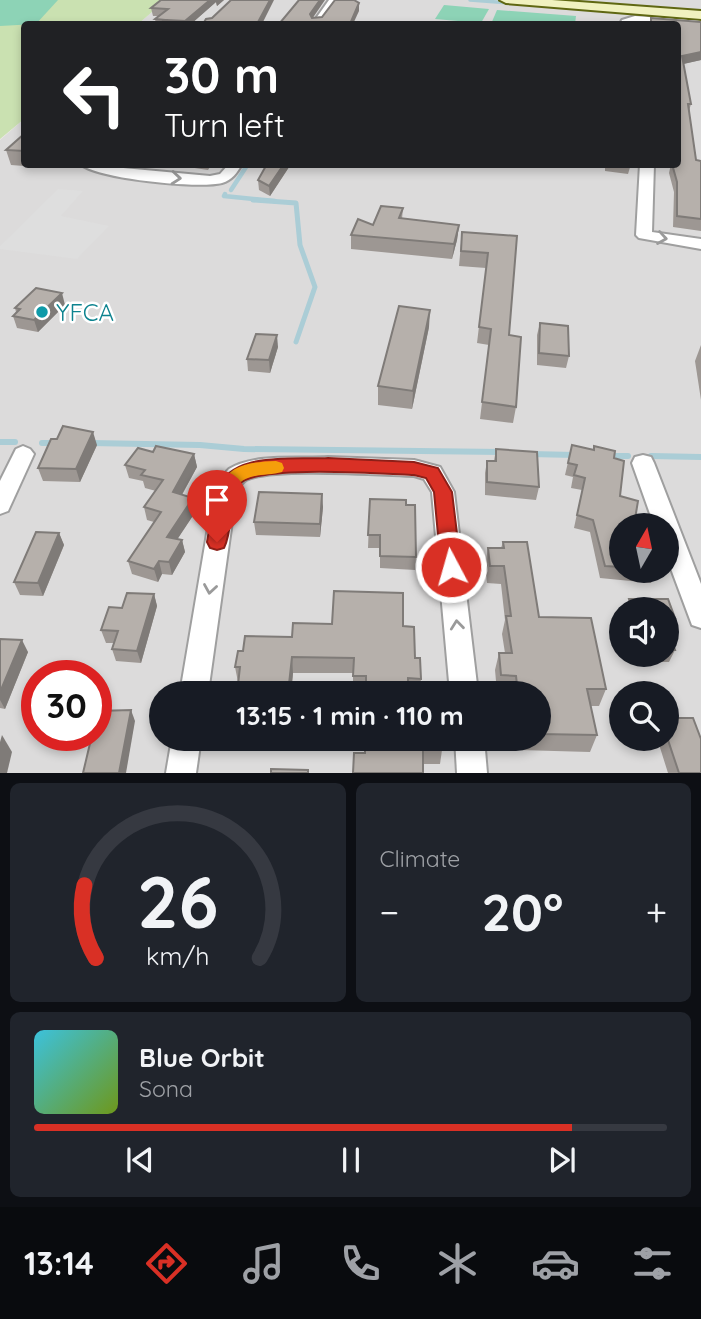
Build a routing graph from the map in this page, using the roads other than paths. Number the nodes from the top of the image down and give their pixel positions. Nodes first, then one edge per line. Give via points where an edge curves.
1 (333, 0) edge
2 (506, 0) edge
3 (701, 15) edge
4 (682, 18) junction
5 (318, 21) edge
6 (630, 21) edge
7 (701, 24) edge
8 (97, 168) edge
9 (233, 168) edge
10 (647, 168) edge
11 (701, 244) edge
12 (23, 454) dead end
13 (642, 463) dead end
14 (0, 505) edge
15 (661, 513) edge
16 (679, 560) edge
17 (701, 617) edge
18 (196, 681) edge
19 (463, 681) edge
20 (185, 751) edge
21 (470, 751) edge
22 (181, 773) edge
23 (472, 773) edge

1 - 5 street
2 - 4 main road
3 - 4 main road
4 - 6 street
4 - 7 street
8 -> 9 street via 202,180 219,179
10 -> 11 street via 644,235
12 - 14 street
13 - 15 street
16 - 17 street
19 -> 18 street via 443,492 432,473 414,468 328,465 253,469 235,476 225,492
20 - 22 street
21 - 23 street

